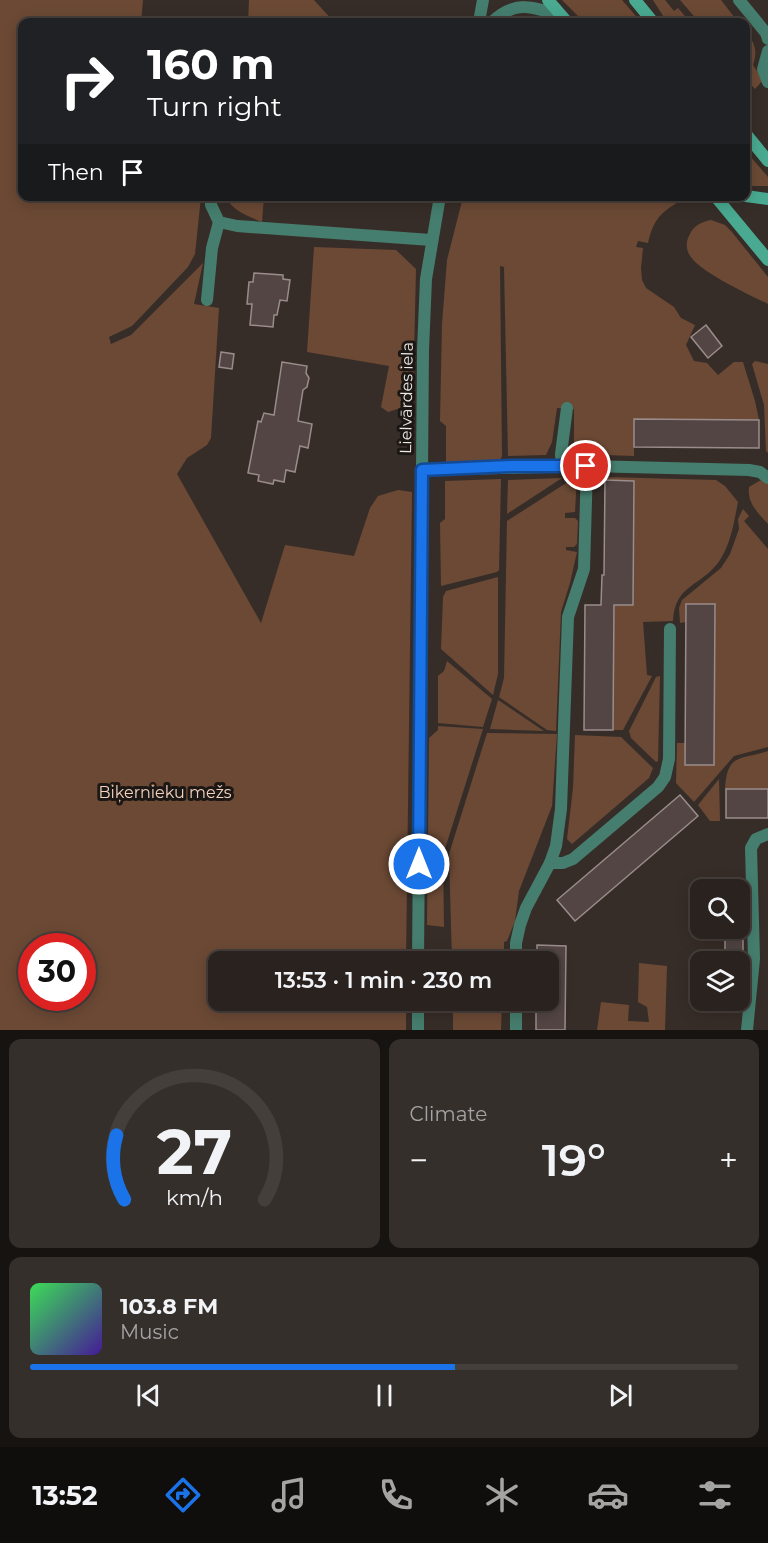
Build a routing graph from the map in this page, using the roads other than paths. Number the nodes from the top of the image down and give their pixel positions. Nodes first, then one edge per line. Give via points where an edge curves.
1 (483, 0) edge
2 (548, 0) edge
3 (635, 0) edge
4 (739, 0) edge
5 (480, 18) edge
6 (496, 18) edge
7 (560, 18) edge
8 (562, 18) edge
9 (650, 18) edge
10 (768, 39) edge
11 (768, 51) edge
12 (768, 82) edge
13 (750, 139) edge
14 (768, 160) edge
15 (750, 197) edge
16 (768, 199) edge
17 (211, 201) edge
18 (439, 201) edge
19 (719, 201) edge
20 (219, 222) junction
21 (432, 240) junction
22 (768, 260) edge
23 (207, 300) dead end
24 (567, 408) dead end
25 (562, 466) junction
26 (586, 466) junction
27 (422, 470) junction
28 (768, 478) edge
29 (670, 629) dead end
30 (768, 834) edge
31 (550, 864) junction
32 (418, 951) edge
33 (516, 951) edge
34 (418, 1011) edge
35 (516, 1011) edge
36 (418, 1030) edge
37 (516, 1030) edge
38 (747, 1030) edge

1 - 5 street
2 - 8 main road
3 - 9 main road
4 - 10 street
6 - 7 street via 507,7 520,4
11 - 12 street via 764,69
13 - 14 main road
15 - 16 main road
17 - 20 street
18 - 21 street, Lielvārdes iela
19 - 22 main road
20 - 21 street
20 - 23 street
21 - 27 street, Lielvārdes iela via 423,338
24 - 25 street
25 - 26 street
25 - 27 street
26 - 28 street via 749,470
26 - 31 street via 584,568 568,617 561,809
27 - 32 street, Lielvārdes iela
29 - 31 street via 669,759 665,777 658,788 573,858
30 - 38 street via 756,838 751,848 754,959
31 - 33 street via 526,908
34 - 36 street
35 - 37 street

